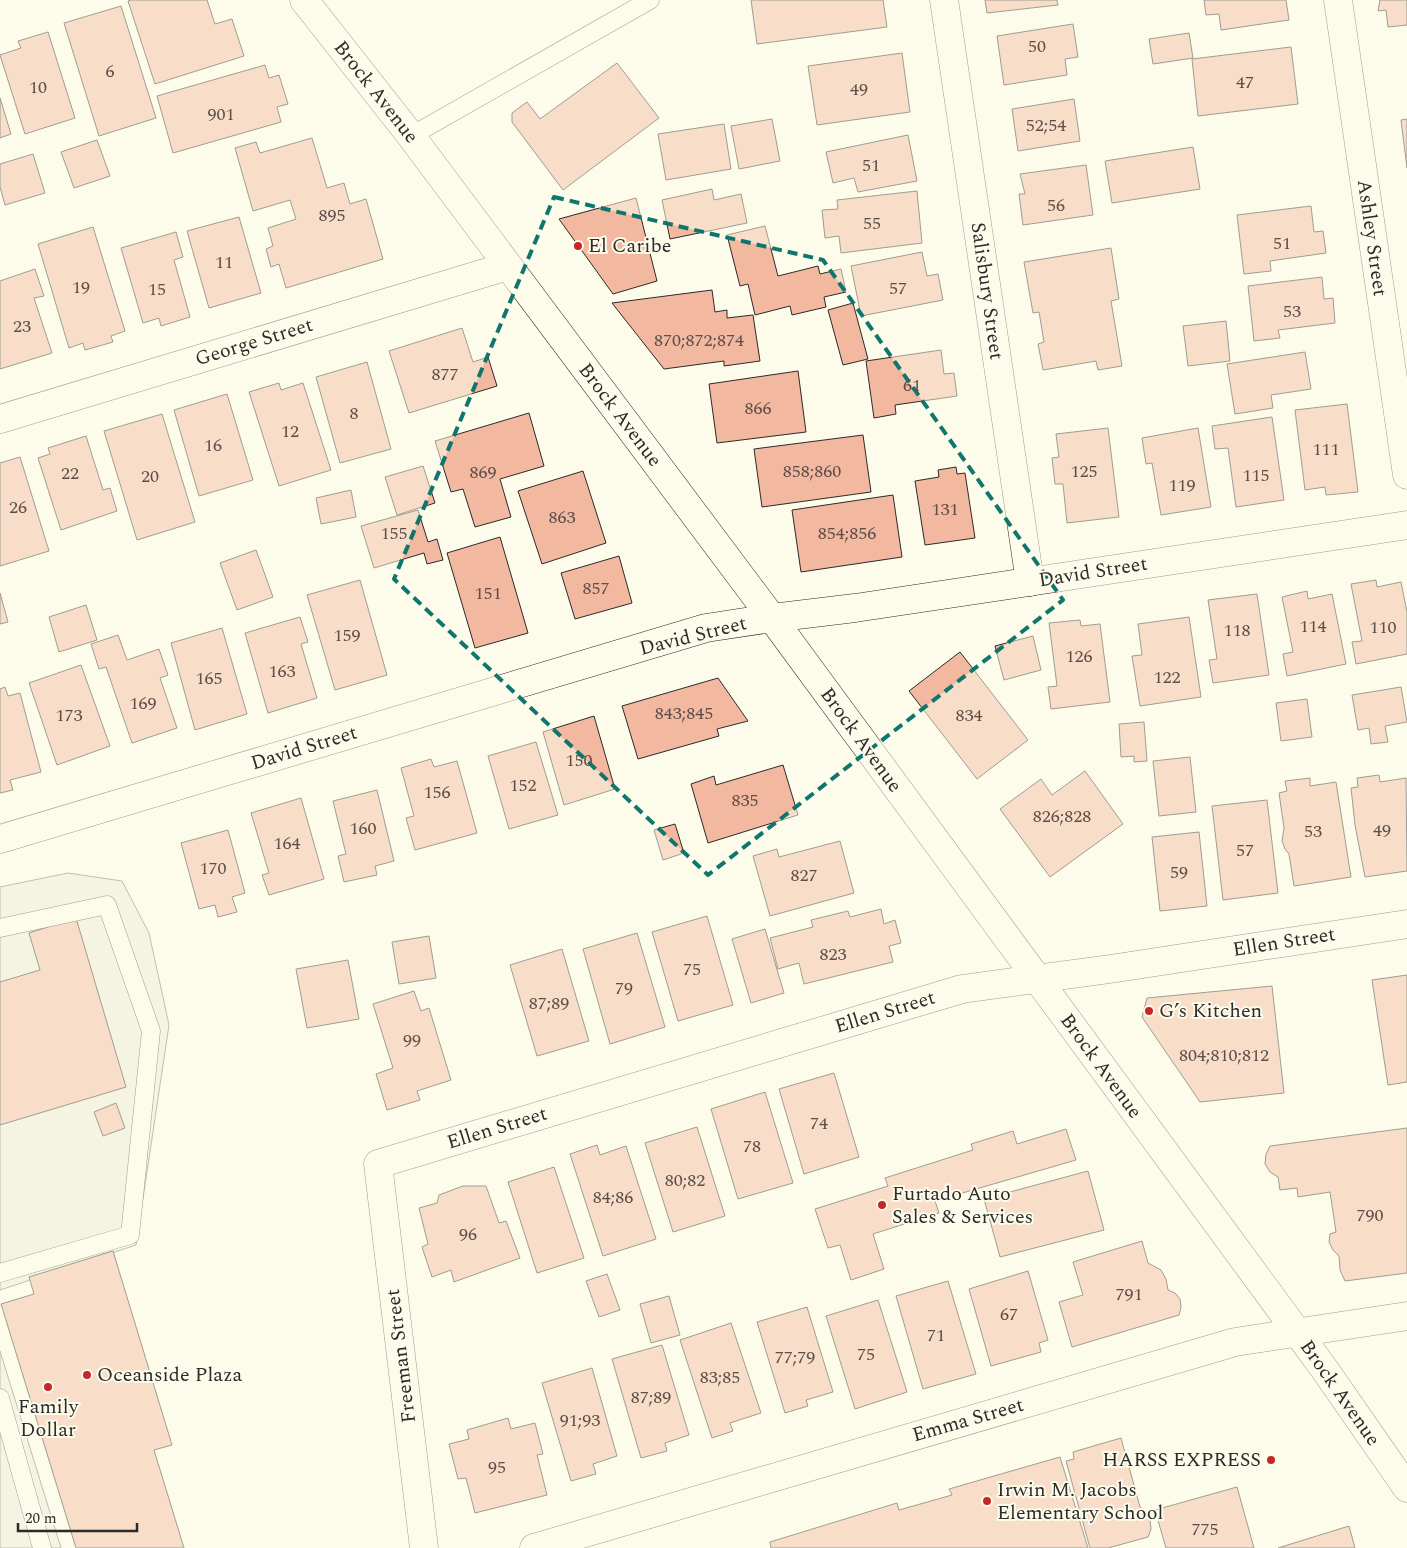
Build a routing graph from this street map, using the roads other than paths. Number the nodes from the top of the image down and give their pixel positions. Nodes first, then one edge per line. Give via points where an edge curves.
1 (304, 0) edge
2 (650, 0) edge
3 (944, 0) edge
4 (1338, 0) edge
5 (410, 136) junction
6 (508, 266) junction
7 (0, 419) edge
8 (1407, 475) edge
9 (1407, 525) edge
10 (1030, 582) junction
11 (772, 618) junction
12 (0, 839) edge
13 (1407, 924) edge
14 (0, 928) edge
15 (1037, 979) junction
16 (378, 1164) joint
17 (0, 1273) edge
18 (1407, 1316) edge
19 (1298, 1333) junction
20 (0, 1400) edge
21 (1407, 1488) edge
22 (42, 1548) edge
23 (424, 1548) edge
24 (534, 1548) edge

1 - 5 street, Brock Avenue
2 - 5 lane
3 - 10 street, Salisbury Street
4 - 8 street, Ashley Street
5 - 6 street, Brock Avenue
6 - 7 street, George Street
6 - 11 street, Brock Avenue
9 - 10 street, David Street
10 - 11 street, David Street
11 - 12 street, David Street via 706,628
11 - 15 street, Brock Avenue
13 - 15 street, Ellen Street
14 - 17 lane via 107,905 151,1031 130,1235
15 - 16 street, Ellen Street via 962,989
15 - 19 street, Brock Avenue
16 - 23 street, Freeman Street
18 - 19 street, Emma Street
19 - 21 street, Brock Avenue
19 - 24 street, Emma Street via 1235,1342 1192,1354
20 - 22 lane

